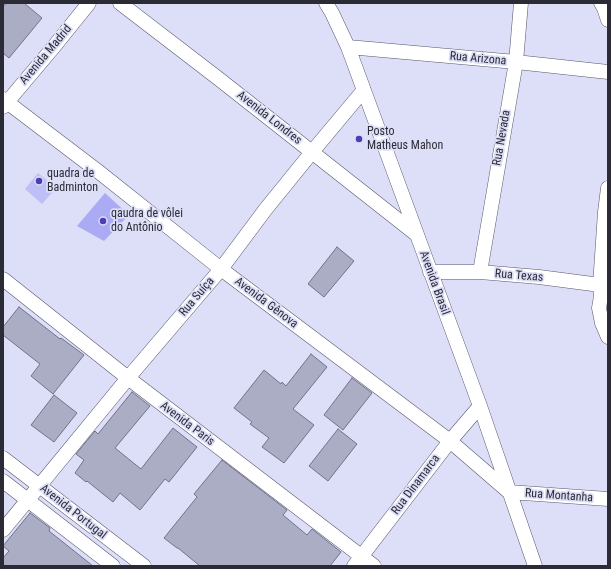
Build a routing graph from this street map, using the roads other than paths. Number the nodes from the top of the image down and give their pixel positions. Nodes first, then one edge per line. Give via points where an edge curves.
1 (89, 3) edge
2 (120, 3) edge
3 (326, 3) edge
4 (522, 3) edge
5 (601, 3) edge
6 (608, 20) edge
7 (348, 47) junction
8 (516, 62) junction
9 (608, 72) edge
10 (363, 90) junction
11 (4, 103) edge
12 (312, 152) junction
13 (608, 188) edge
14 (416, 234) junction
15 (221, 269) junction
16 (430, 272) junction
17 (480, 272) junction
18 (3, 279) edge
19 (604, 285) edge
20 (608, 337) edge
21 (128, 378) junction
22 (480, 406) junction
23 (450, 441) junction
24 (3, 458) edge
25 (3, 481) edge
26 (39, 486) junction
27 (509, 492) junction
28 (608, 499) edge
29 (27, 500) junction
30 (3, 530) edge
31 (358, 561) edge
32 (113, 566) edge
33 (144, 566) edge
34 (374, 566) edge
35 (535, 566) edge

1 - 11 street, Avenida Madrid
2 - 12 street, Avenida Londres
3 - 7 street, Avenida Brasil
4 - 8 street, Rua Nevada
5 - 6 street
7 - 8 street, Rua Arizona
7 - 10 street, Avenida Brasil
8 - 9 street, Rua Arizona
8 - 17 street, Rua Nevada
10 - 12 street, Rua Suíça
10 - 14 street, Avenida Brasil
11 - 15 street, Avenida Gênova via 99,172
12 - 14 street, Avenida Londres
12 - 15 street, Rua Suíça
13 - 19 street via 605,212
14 - 16 street, Avenida Brasil
15 - 21 street, Rua Suíça
15 - 23 street, Avenida Gênova
16 - 17 street, Rua Texas
16 - 22 street, Avenida Brasil
17 - 19 street, Rua Texas
18 - 21 street, Avenida Paris
19 - 20 street via 599,308
21 - 26 street, Rua Suíça
21 - 31 street, Avenida Paris
22 - 23 street, Rua Dinamarca
22 - 27 street, Avenida Brasil
23 - 27 street, Avenida Gênova
23 - 31 street, Rua Dinamarca
24 - 26 street, Avenida Portugal
25 - 29 street, Avenida Portugal
26 - 29 street, Rua Suíça
26 - 33 street, Avenida Portugal
27 - 28 street, Rua Montanha
27 - 35 street, Avenida Brasil
29 - 30 street, Rua Suíça
29 - 32 street, Avenida Portugal
31 - 34 street, Avenida Paris

